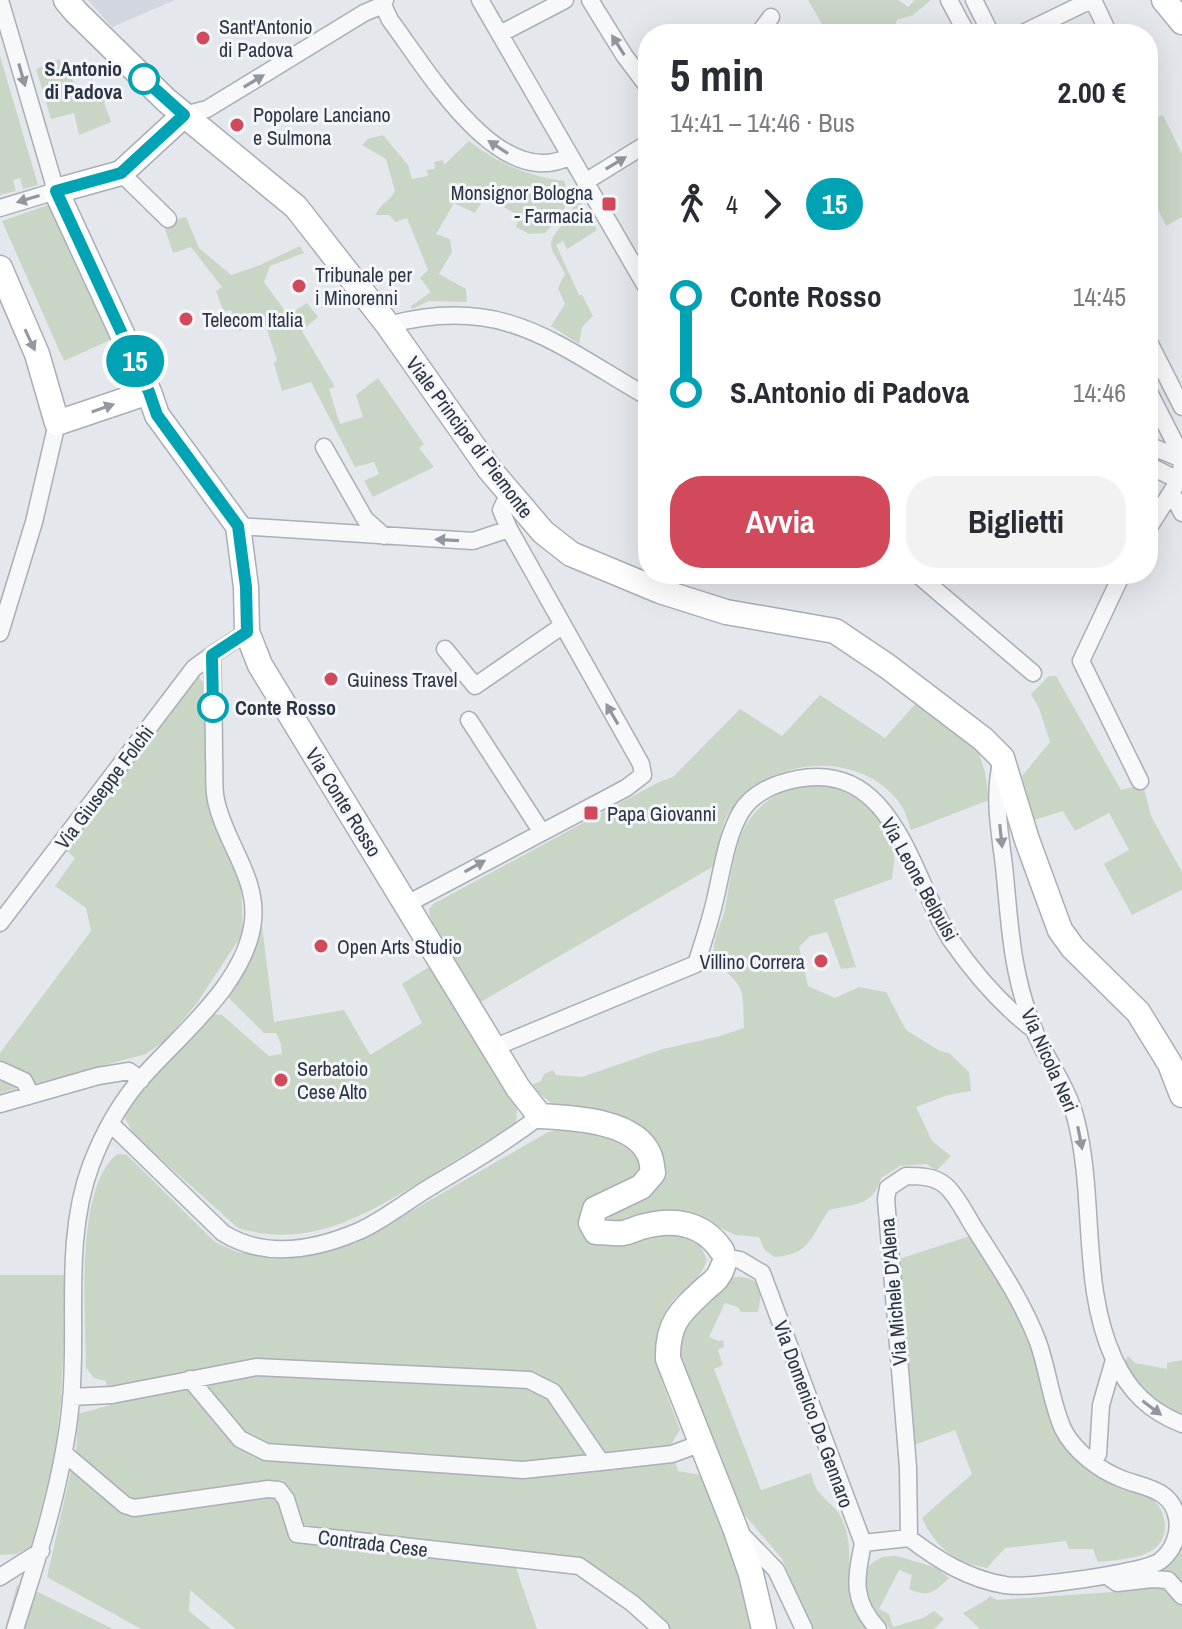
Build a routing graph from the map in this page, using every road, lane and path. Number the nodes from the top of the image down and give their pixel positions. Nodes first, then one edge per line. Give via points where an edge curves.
1 (0, 0) edge
2 (66, 0) edge
3 (480, 0) edge
4 (565, 0) edge
5 (590, 0) edge
6 (949, 0) edge
7 (974, 0) edge
8 (1092, 0) edge
9 (1164, 0) edge
10 (384, 2) edge
11 (771, 17) dead end
12 (1182, 22) edge
13 (766, 24) edge
14 (962, 24) edge
15 (986, 24) edge
16 (1042, 24) edge
17 (1104, 24) edge
18 (500, 34) junction
19 (638, 74) edge
20 (184, 115) junction
21 (638, 149) edge
22 (570, 156) junction
23 (121, 173) junction
24 (585, 182) junction
25 (56, 191) junction
26 (0, 208) edge
27 (168, 219) dead end
28 (0, 268) edge
29 (638, 273) edge
30 (388, 325) junction
31 (1158, 360) edge
32 (638, 391) edge
33 (149, 392) junction
34 (1182, 407) edge
35 (1158, 416) edge
36 (57, 423) junction
37 (324, 447) dead end
38 (1158, 454) edge
39 (1158, 468) edge
40 (1180, 473) edge
41 (509, 493) junction
42 (1158, 512) edge
43 (1182, 513) edge
44 (238, 526) junction
45 (509, 529) junction
46 (384, 536) junction
47 (638, 582) edge
48 (643, 584) edge
49 (929, 584) edge
50 (1117, 584) edge
51 (562, 626) junction
52 (247, 632) junction
53 (0, 633) edge
54 (445, 649) dead end
55 (212, 655) junction
56 (1033, 673) dead end
57 (469, 720) dead end
58 (1002, 758) junction
59 (1140, 781) dead end
60 (541, 831) junction
61 (407, 904) junction
62 (0, 923) edge
63 (1033, 1029) junction
64 (493, 1048) junction
65 (0, 1070) edge
66 (141, 1080) junction
67 (31, 1095) junction
68 (1182, 1095) edge
69 (0, 1104) edge
70 (540, 1116) junction
71 (111, 1124) junction
72 (725, 1258) junction
73 (1114, 1360) junction
74 (190, 1379) junction
75 (71, 1397) junction
76 (1182, 1424) edge
77 (702, 1443) junction
78 (65, 1454) junction
79 (601, 1462) junction
80 (1093, 1462) junction
81 (735, 1528) junction
82 (909, 1538) junction
83 (863, 1543) junction
84 (41, 1551) junction
85 (1106, 1575) junction
86 (0, 1577) edge
87 (1182, 1596) edge
88 (15, 1629) edge
89 (661, 1629) edge
90 (764, 1629) edge
91 (804, 1629) edge
92 (878, 1629) edge

1 -> 25 street, Via Conte Rosso
2 - 20 street, Viale Principe di Piemonte
3 - 18 street
4 - 18 street
19 -> 5 street
6 - 14 street
7 - 15 street
8 - 16 street
8 - 17 street
9 - 12 street
20 -> 10 street via 207,109
22 -> 10 street via 556,164 520,159 495,148 460,113 390,20
11 - 13 street
18 - 22 street
20 - 23 street
20 - 30 street, Viale Principe di Piemonte via 296,207
24 -> 21 street
22 - 24 street
23 - 25 street
23 - 27 street
24 - 29 street
25 -> 26 street
25 - 33 street, Via Conte Rosso
28 -> 36 street via 37,354
30 - 32 street via 449,314 496,318 538,332
30 - 41 street, Viale Principe di Piemonte
31 - 34 street
36 -> 33 street
33 - 44 street, Via Conte Rosso via 157,415
35 - 40 street
36 - 53 street
37 - 46 street via 365,519
38 - 40 street
39 - 40 street
40 - 42 street
40 - 43 street
41 - 45 street via 501,510
41 - 47 street, Viale Principe di Piemonte via 571,554
44 - 46 street
44 - 52 street, Via Conte Rosso
45 -> 46 street via 473,541
45 - 51 street
48 - 58 street, Viale Principe di Piemonte via 726,612 835,631
49 - 56 street
50 - 59 street via 1081,661
51 - 54 street via 475,686
60 -> 51 street via 643,775
52 - 55 street, Via Giuseppe Folchi
52 - 61 street, Via Conte Rosso via 260,665
55 - 62 street, Via Giuseppe Folchi via 194,668
55 - 66 street via 215,800 242,863 253,918 248,946 236,968 194,1027
57 - 60 street
58 -> 63 street, Via Nicola Neri via 997,800 1011,955
58 - 68 street via 1060,930 1138,1012
61 -> 60 street
61 - 64 street, Via Conte Rosso
63 - 64 street, Via Leone Belpulsi via 1011,1013 950,937 880,805 847,782 813,776 767,789 741,810 696,964
63 -> 73 street, Via Nicola Neri via 1076,1119 1098,1306
64 - 70 street, Via Conte Rosso
65 - 67 street via 24,1081
66 - 67 street via 129,1071
66 - 71 street
67 - 69 street
70 - 71 street via 360,1231 297,1249 257,1249 223,1233
70 - 72 street via 616,1127 650,1155 653,1173 641,1187 595,1209 591,1223 596,1232 624,1233 678,1222 714,1239
71 - 75 street via 84,1186 76,1235
72 - 77 street via 717,1279 678,1316 668,1340 668,1359
72 - 83 street, Via Domenico De Gennaro via 762,1273
73 -> 76 street, Via Nicola Neri via 1144,1403
73 - 80 street
74 - 75 street via 112,1395
74 - 79 street via 240,1439 266,1452 523,1470
74 - 79 street via 256,1367 529,1380 553,1392
75 - 78 street
77 - 79 street via 672,1454
77 - 81 street
78 - 84 street
78 - 89 street, Contrada Cese via 134,1508 279,1490 297,1534 579,1566
80 - 82 street, Via Michele D'Alena via 1063,1428 1017,1294 952,1193 937,1180 906,1176 888,1188 886,1199
80 - 85 street via 1160,1491 1177,1515 1173,1546 1159,1561
81 - 90 street
81 - 91 street via 776,1570
82 - 83 street
82 - 85 street via 939,1561 1009,1586
83 - 92 street via 856,1583 866,1616
84 - 86 street
84 - 88 street
85 - 87 street via 1117,1583 1168,1580

